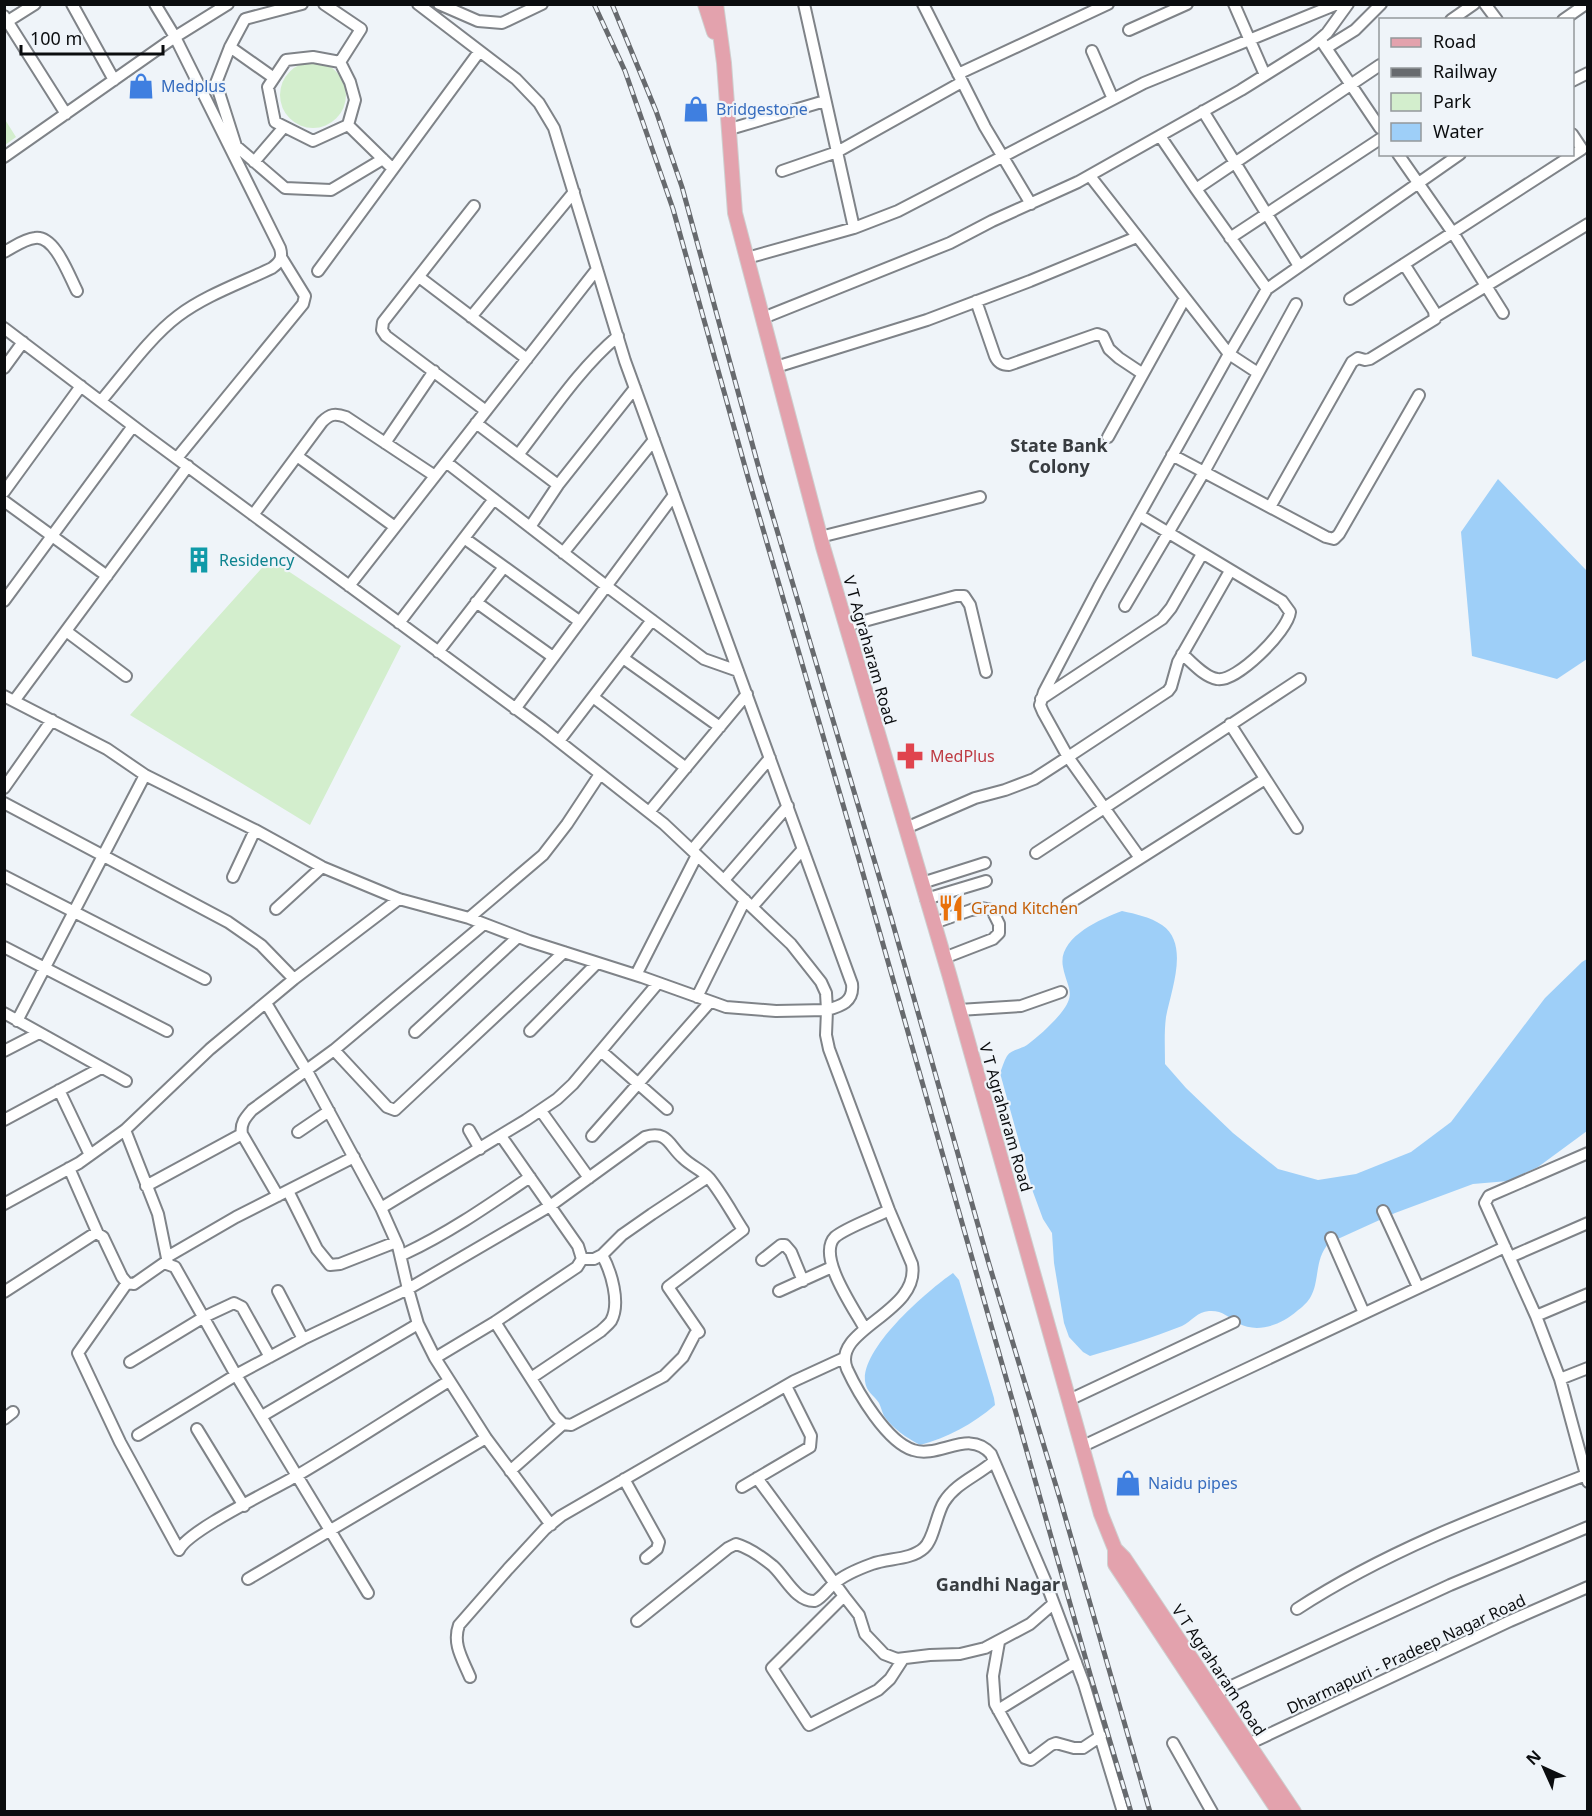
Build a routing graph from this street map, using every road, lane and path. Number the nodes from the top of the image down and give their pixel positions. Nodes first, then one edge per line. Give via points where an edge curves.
1 (72, 4) edge
2 (155, 4) edge
3 (228, 4) edge
4 (302, 4) edge
5 (324, 4) edge
6 (418, 4) edge
7 (439, 4) edge
8 (705, 4) edge
9 (716, 4) edge
10 (725, 4) edge
11 (804, 4) edge
12 (923, 4) edge
13 (1108, 4) edge
14 (1187, 4) edge
15 (1234, 4) edge
16 (1348, 4) edge
17 (1381, 4) edge
18 (1474, 4) edge
19 (1485, 4) edge
20 (1586, 4) edge
21 (32, 5) edge
22 (541, 5) edge
23 (1336, 5) edge
24 (1453, 18) edge
25 (1496, 18) edge
26 (1566, 18) edge
27 (6, 19) edge
28 (1129, 30) dead end
29 (175, 36) junction
30 (1249, 40) junction
31 (1323, 43) junction
32 (230, 47) junction
33 (1092, 51) dead end
34 (479, 52) junction
35 (340, 62) junction
36 (724, 63) junction
37 (1379, 66) edge
38 (1265, 75) junction
39 (274, 78) junction
40 (960, 78) junction
41 (114, 80) junction
42 (1351, 85) junction
43 (1113, 99) junction
44 (825, 101) junction
45 (1203, 111) junction
46 (66, 114) junction
47 (348, 125) junction
48 (284, 127) junction
49 (1379, 127) edge
50 (730, 129) junction
51 (1160, 136) junction
52 (1574, 137) edge
53 (1379, 140) edge
54 (1586, 151) edge
55 (837, 152) junction
56 (1002, 156) junction
57 (1399, 156) edge
58 (1457, 156) edge
59 (4, 157) edge
60 (383, 159) junction
61 (254, 162) junction
62 (1235, 163) junction
63 (393, 169) junction
64 (782, 171) dead end
65 (1090, 176) junction
66 (1418, 184) junction
67 (1196, 189) junction
68 (574, 192) junction
69 (1030, 204) junction
70 (474, 206) dead end
71 (1266, 214) junction
72 (1587, 224) edge
73 (854, 228) junction
74 (1453, 233) junction
75 (1137, 237) junction
76 (1230, 238) junction
77 (4, 252) edge
78 (281, 257) junction
79 (747, 258) junction
80 (1404, 264) junction
81 (1299, 266) junction
82 (597, 269) junction
83 (318, 271) dead end
84 (419, 277) junction
85 (1486, 286) junction
86 (1267, 288) junction
87 (77, 291) dead end
88 (1185, 298) junction
89 (1350, 299) dead end
90 (976, 302) junction
91 (1296, 304) dead end
92 (1503, 313) dead end
93 (471, 317) junction
94 (1436, 317) junction
95 (763, 318) junction
96 (4, 328) edge
97 (618, 336) junction
98 (23, 342) junction
99 (1229, 354) junction
100 (527, 358) junction
101 (776, 367) junction
102 (4, 368) edge
103 (434, 371) junction
104 (1143, 374) junction
105 (1258, 374) junction
106 (81, 386) junction
107 (635, 388) junction
108 (1419, 395) dead end
109 (101, 401) junction
110 (486, 411) junction
111 (476, 423) junction
112 (134, 426) junction
113 (1108, 437) dead end
114 (654, 440) junction
115 (385, 443) junction
116 (518, 455) junction
117 (1172, 455) junction
118 (297, 456) junction
119 (177, 458) junction
120 (446, 462) junction
121 (188, 466) junction
122 (1204, 472) junction
123 (435, 476) junction
124 (558, 485) junction
125 (4, 492) edge
126 (674, 495) junction
127 (980, 497) dead end
128 (494, 499) junction
129 (4, 501) edge
130 (1270, 507) junction
131 (253, 515) junction
132 (1139, 515) junction
133 (395, 527) junction
134 (530, 527) junction
135 (1168, 533) junction
136 (54, 537) junction
137 (820, 537) junction
138 (464, 538) junction
139 (563, 553) junction
140 (1202, 554) junction
141 (504, 567) junction
142 (1230, 571) junction
143 (107, 576) junction
144 (605, 585) junction
145 (349, 586) junction
146 (4, 601) edge
147 (476, 602) junction
148 (1125, 606) dead end
149 (652, 620) junction
150 (579, 621) junction
151 (399, 623) junction
152 (846, 626) junction
153 (66, 631) junction
154 (438, 652) junction
155 (1182, 654) junction
156 (553, 657) junction
157 (623, 658) junction
158 (738, 671) junction
159 (986, 672) dead end
160 (126, 676) dead end
161 (1300, 679) dead end
162 (747, 694) junction
163 (593, 697) junction
164 (9, 699) edge
165 (1041, 699) junction
166 (515, 709) junction
167 (52, 720) junction
168 (1230, 724) junction
169 (720, 728) junction
170 (559, 741) junction
171 (1068, 756) junction
172 (770, 758) junction
173 (686, 768) junction
174 (600, 774) junction
175 (145, 775) junction
176 (1265, 779) junction
177 (4, 789) edge
178 (4, 803) edge
179 (788, 806) junction
180 (1104, 807) junction
181 (649, 812) junction
182 (906, 828) junction
183 (1298, 828) dead end
184 (255, 830) junction
185 (803, 849) junction
186 (694, 852) junction
187 (1036, 853) dead end
188 (103, 856) junction
189 (1140, 858) junction
190 (985, 863) dead end
191 (322, 867) junction
192 (4, 876) edge
193 (233, 877) dead end
194 (724, 880) junction
195 (986, 881) dead end
196 (922, 883) junction
197 (399, 899) junction
198 (926, 899) junction
199 (748, 903) junction
200 (1068, 904) dead end
201 (276, 909) dead end
202 (73, 913) junction
203 (469, 918) junction
204 (934, 923) junction
205 (484, 924) junction
206 (518, 937) junction
207 (4, 947) edge
208 (564, 952) junction
209 (944, 958) junction
210 (597, 963) junction
211 (44, 967) junction
212 (636, 975) junction
213 (294, 979) junction
214 (205, 980) dead end
215 (658, 983) junction
216 (1061, 992) dead end
217 (697, 997) junction
218 (266, 1002) junction
219 (710, 1002) junction
220 (827, 1010) junction
221 (959, 1010) junction
222 (4, 1013) edge
223 (17, 1021) junction
224 (167, 1031) dead end
225 (530, 1031) dead end
226 (415, 1032) dead end
227 (39, 1033) junction
228 (333, 1050) junction
229 (601, 1050) junction
230 (4, 1051) edge
231 (101, 1068) junction
232 (307, 1071) junction
233 (126, 1081) dead end
234 (639, 1084) junction
235 (59, 1090) junction
236 (667, 1109) dead end
237 (541, 1110) junction
238 (329, 1111) junction
239 (4, 1120) edge
240 (469, 1130) dead end
241 (125, 1131) junction
242 (298, 1132) dead end
243 (242, 1134) junction
244 (501, 1136) junction
245 (592, 1136) dead end
246 (480, 1149) junction
247 (1587, 1153) edge
248 (90, 1155) junction
249 (354, 1157) junction
250 (69, 1168) junction
251 (530, 1177) junction
252 (708, 1177) junction
253 (589, 1178) junction
254 (146, 1186) junction
255 (283, 1193) junction
256 (4, 1204) edge
257 (550, 1206) junction
258 (381, 1208) junction
259 (889, 1210) junction
260 (1383, 1211) dead end
261 (1587, 1223) edge
262 (98, 1234) junction
263 (1331, 1238) dead end
264 (396, 1242) junction
265 (1507, 1252) junction
266 (404, 1254) dead end
267 (602, 1255) junction
268 (582, 1259) junction
269 (168, 1260) junction
270 (762, 1260) dead end
271 (832, 1268) junction
272 (803, 1281) junction
273 (127, 1283) junction
274 (1418, 1287) junction
275 (408, 1288) junction
276 (278, 1291) dead end
277 (779, 1291) dead end
278 (4, 1292) edge
279 (1587, 1294) edge
280 (1364, 1313) junction
281 (1536, 1316) junction
282 (204, 1317) junction
283 (495, 1322) junction
284 (1234, 1322) dead end
285 (418, 1324) junction
286 (866, 1329) junction
287 (303, 1339) junction
288 (270, 1357) junction
289 (435, 1358) junction
290 (844, 1358) junction
291 (130, 1362) dead end
292 (1587, 1368) edge
293 (236, 1375) junction
294 (531, 1378) junction
295 (1560, 1379) junction
296 (449, 1381) junction
297 (786, 1386) junction
298 (1069, 1400) junction
299 (262, 1416) junction
300 (563, 1424) junction
301 (197, 1429) dead end
302 (138, 1436) dead end
303 (486, 1438) junction
304 (1582, 1442) edge
305 (1083, 1446) junction
306 (993, 1462) junction
307 (510, 1471) junction
308 (298, 1475) junction
309 (757, 1478) junction
310 (1587, 1478) edge
311 (624, 1479) junction
312 (742, 1487) dead end
313 (244, 1506) junction
314 (550, 1525) junction
315 (1587, 1527) edge
316 (330, 1532) junction
317 (646, 1558) dead end
318 (248, 1579) dead end
319 (835, 1583) junction
320 (1587, 1587) edge
321 (368, 1593) dead end
322 (844, 1596) junction
323 (1053, 1604) junction
324 (1297, 1609) dead end
325 (638, 1621) dead end
326 (999, 1642) junction
327 (903, 1659) junction
328 (1076, 1662) junction
329 (470, 1677) dead end
330 (1210, 1696) junction
331 (998, 1710) junction
332 (1101, 1736) junction
333 (1173, 1743) dead end
334 (1243, 1747) junction
335 (1123, 1812) edge
336 (1212, 1812) edge
337 (1279, 1812) edge
338 (1294, 1812) edge

1 - 41 street
2 - 29 street
3 - 29 street
4 - 32 street via 245,19
5 - 35 street via 361,29
6 - 34 street
7 - 22 street via 478,21 502,23
8 - 36 main road
9 - 36 main road
10 - 36 main road
11 - 44 street
12 - 40 street
13 - 40 street
14 - 28 street
15 - 30 street
16 - 31 street
17 - 31 street via 1355,30
18 - 24 street
19 - 25 street
20 - 26 street
21 - 27 street
23 - 30 street
27 - 46 street
29 - 41 street
29 - 78 street
30 - 38 street
30 - 43 street
31 - 38 street
31 - 42 street
32 - 39 street
32 - 61 street via 216,83 236,146
33 - 43 street
34 - 63 street
34 - 68 street via 516,79 539,103 555,128
35 - 39 street via 313,57 286,60
35 - 47 street via 355,100
36 - 50 main road, V T Agraharam Road
37 - 42 street
38 - 45 street
39 - 48 street via 268,87 275,122
40 - 55 street
40 - 56 street
41 - 46 street
42 - 49 street
42 - 62 street
43 - 56 street
44 - 50 street
44 - 55 street
45 - 51 street
45 - 62 street
46 - 59 street
47 - 48 street via 313,141
47 - 60 street
48 - 61 street
50 - 79 main road, V T Agraharam Road via 735,213
51 - 65 street
51 - 67 street
52 - 54 street
53 - 71 street
54 - 74 street
55 - 64 street
55 - 73 street
56 - 69 street
56 - 73 street via 898,211
57 - 66 street
58 - 66 street
60 - 61 street via 332,190 285,188
60 - 63 street
62 - 67 street
62 - 71 street
63 - 83 street
65 - 69 street
65 - 75 street
66 - 74 street
66 - 81 street
67 - 76 street
68 - 82 street
68 - 93 street
69 - 95 street via 950,243
70 - 84 street
71 - 76 street
71 - 81 street
72 - 85 street
73 - 79 street
74 - 80 street
74 - 85 street
75 - 88 street
75 - 90 street
76 - 86 street
77 - 87 street via 33,238 48,241
78 - 109 street via 272,268 178,316
78 - 119 street via 305,296 303,304
79 - 95 main road, V T Agraharam Road
80 - 89 street
80 - 94 street
81 - 86 street
82 - 97 street
82 - 100 street
84 - 93 street
84 - 103 street via 383,322 382,330
85 - 92 street
85 - 94 street
86 - 99 street
88 - 99 street
88 - 104 street
90 - 101 street
90 - 104 street via 997,361 1004,365 1097,334 1103,336 1119,358
91 - 105 street
93 - 100 street
94 - 130 street via 1370,359 1352,362
95 - 101 main road, V T Agraharam Road
96 - 98 street
97 - 107 street
97 - 116 street via 594,358
98 - 102 street
98 - 106 street
99 - 105 street
99 - 117 street
100 - 110 street
101 - 137 main road, V T Agraharam Road
103 - 110 street
103 - 115 street
104 - 113 street
105 - 122 street
106 - 109 street
106 - 125 street
107 - 114 street
107 - 124 street
108 - 130 street via 1337,537 1326,537
109 - 112 street
110 - 111 street
111 - 116 street
111 - 120 street
112 - 119 street
112 - 136 street
114 - 126 street
114 - 139 street
115 - 118 street via 346,417 334,414 322,422
115 - 123 street
116 - 124 street
117 - 122 street
117 - 132 street
118 - 131 street
118 - 133 street
119 - 121 street
120 - 123 street
120 - 128 street
121 - 131 street
121 - 143 street
122 - 130 street
122 - 135 street
123 - 133 street
124 - 134 street
126 - 144 street
126 - 158 street
127 - 137 street
128 - 134 street
128 - 138 street
129 - 136 street
131 - 145 street
132 - 135 street
132 - 165 street
133 - 145 street
134 - 139 street
135 - 140 street
135 - 148 street
136 - 143 street
136 - 146 street
137 - 152 main road, V T Agraharam Road
138 - 141 street
138 - 151 street
139 - 144 street
140 - 142 street
140 - 165 street via 1162,619
141 - 147 street
141 - 150 street
142 - 155 street
142 - 155 street via 1285,604 1290,617 1284,628 1244,667 1225,679 1208,675
143 - 153 street
144 - 149 street
144 - 150 street
145 - 151 street
147 - 154 street
147 - 156 street
149 - 157 street
149 - 158 street via 704,659
150 - 156 street
151 - 154 street
152 - 159 street via 964,596 970,605
152 - 182 main road, V T Agraharam Road
153 - 160 street
153 - 164 street
154 - 166 street
155 - 171 street via 1168,692
156 - 166 street
157 - 163 street
157 - 169 street
158 - 162 street
161 - 168 street
162 - 169 street
162 - 172 street
163 - 170 street
163 - 173 street
164 - 167 street
165 - 171 street via 1043,712
166 - 170 street
167 - 175 street via 107,748
167 - 177 street
168 - 176 street
168 - 180 street
169 - 173 street
170 - 174 street
171 - 180 street
171 - 182 street via 1034,779
172 - 179 street
172 - 186 street
173 - 181 street
174 - 181 street
174 - 203 street via 548,849
175 - 184 street
175 - 188 street
176 - 183 street
176 - 189 street
178 - 188 street
179 - 185 street
179 - 194 street
180 - 187 street
180 - 189 street
181 - 186 street
182 - 196 main road, V T Agraharam Road
184 - 191 street
184 - 193 street
185 - 199 street
185 - 220 street via 852,984 852,993 843,1006
186 - 194 street
186 - 212 street
188 - 202 street
188 - 213 street via 247,934
189 - 200 street
190 - 196 street
191 - 197 street
191 - 201 street
192 - 202 street
194 - 199 street
195 - 198 street
196 - 198 main road, V T Agraharam Road
197 - 203 street
197 - 213 street
198 - 204 main road, V T Agraharam Road
199 - 217 street
199 - 220 street via 791,944 821,982
202 - 211 street
202 - 214 street
203 - 205 street
204 - 209 main road, V T Agraharam Road
204 - 209 street via 982,908 992,910 999,924 999,933 993,939
205 - 206 street
205 - 228 street
206 - 208 street
206 - 226 street
207 - 211 street
208 - 210 street
208 - 228 street via 395,1110 387,1107
209 - 221 main road, V T Agraharam Road
210 - 212 street
210 - 225 street
211 - 223 street
211 - 224 street
212 - 215 street
213 - 218 street
215 - 217 street
215 - 229 street
216 - 221 street via 1021,1006
217 - 219 street
218 - 232 street
218 - 241 street
219 - 220 street via 776,1011
219 - 234 street
220 - 259 street via 829,1048
221 - 298 main road, V T Agraharam Road
222 - 223 street
223 - 227 street
227 - 230 street
227 - 231 street
228 - 232 street
229 - 234 street
229 - 237 street via 573,1084
231 - 233 street
231 - 235 street
232 - 238 street
232 - 243 street via 252,1110 242,1123
234 - 236 street
234 - 245 street
235 - 239 street
235 - 248 street
237 - 244 street
237 - 253 street
238 - 242 street
238 - 249 street
240 - 246 street
241 - 248 street
241 - 254 street
243 - 254 street
243 - 255 street
244 - 246 street
244 - 251 street
246 - 258 street
247 - 265 street via 1487,1198 1485,1206
248 - 250 street
249 - 255 street
249 - 258 street
250 - 256 street
250 - 262 street
251 - 257 street
251 - 266 street via 458,1226
252 - 253 street via 681,1157 668,1140 656,1135 645,1137
252 - 267 street via 622,1235
252 - 300 street via 743,1230 668,1287 699,1332 683,1358 664,1376 571,1425
253 - 257 street
254 - 269 street via 158,1214
255 - 264 street via 330,1264 340,1264
255 - 269 street
257 - 268 street via 578,1246
257 - 275 street
258 - 264 street
259 - 271 street via 835,1237 829,1248
259 - 286 street via 914,1277 900,1299
260 - 274 street
261 - 265 street
262 - 273 street
262 - 278 street
263 - 280 street
264 - 275 street
265 - 274 street
265 - 281 street
267 - 268 street
267 - 294 street via 613,1281 610,1322
268 - 283 street via 577,1267
269 - 273 street via 134,1284
269 - 282 street
270 - 272 street via 781,1245 787,1246
271 - 272 street
271 - 286 street
272 - 277 street
273 - 313 street via 78,1353 120,1442 179,1550 182,1543
274 - 280 street
275 - 285 street
275 - 287 street
276 - 287 street
279 - 281 street
280 - 305 street
281 - 295 street
282 - 288 street via 230,1304 242,1307
282 - 291 street
282 - 293 street
283 - 289 street
283 - 294 street
284 - 298 street
285 - 289 street
285 - 299 street
286 - 290 street via 853,1340
287 - 288 street
288 - 293 street
289 - 296 street
290 - 297 street
290 - 306 street via 876,1419 898,1442 927,1452 976,1444 987,1449
292 - 295 street
293 - 299 street
293 - 302 street
294 - 300 street
295 - 304 street
296 - 303 street
296 - 308 street
297 - 309 street via 812,1443 807,1450
297 - 311 street
298 - 305 main road, V T Agraharam Road
299 - 308 street
300 - 307 street
301 - 313 street
303 - 307 street
303 - 316 street
304 - 310 street
305 - 330 main road, V T Agraharam Road via 1115,1549 1129,1565
306 - 319 street via 950,1494 924,1548 873,1564
306 - 323 street
307 - 314 street
308 - 313 street
308 - 316 street
309 - 312 street
309 - 319 street
310 - 324 street via 1447,1530 1337,1584
311 - 314 street
311 - 317 street via 659,1542
314 - 329 street via 459,1625 456,1643
315 - 330 street
316 - 318 street
316 - 321 street
319 - 322 street
319 - 325 street via 824,1597 815,1601 802,1598 774,1567 736,1544
320 - 334 street, Dharmapuri - Pradeep Nagar Road
322 - 327 street via 859,1614 865,1634 890,1658
322 - 327 street via 772,1668 809,1725 878,1690
323 - 326 street
323 - 328 street
326 - 327 street via 974,1651
326 - 331 street via 993,1676
328 - 331 street
328 - 332 street
330 - 334 main road, V T Agraharam Road
331 - 332 street via 1028,1760 1056,1743 1083,1748
332 - 335 street
333 - 336 street
334 - 337 main road, V T Agraharam Road
334 - 338 main road, V T Agraharam Road

